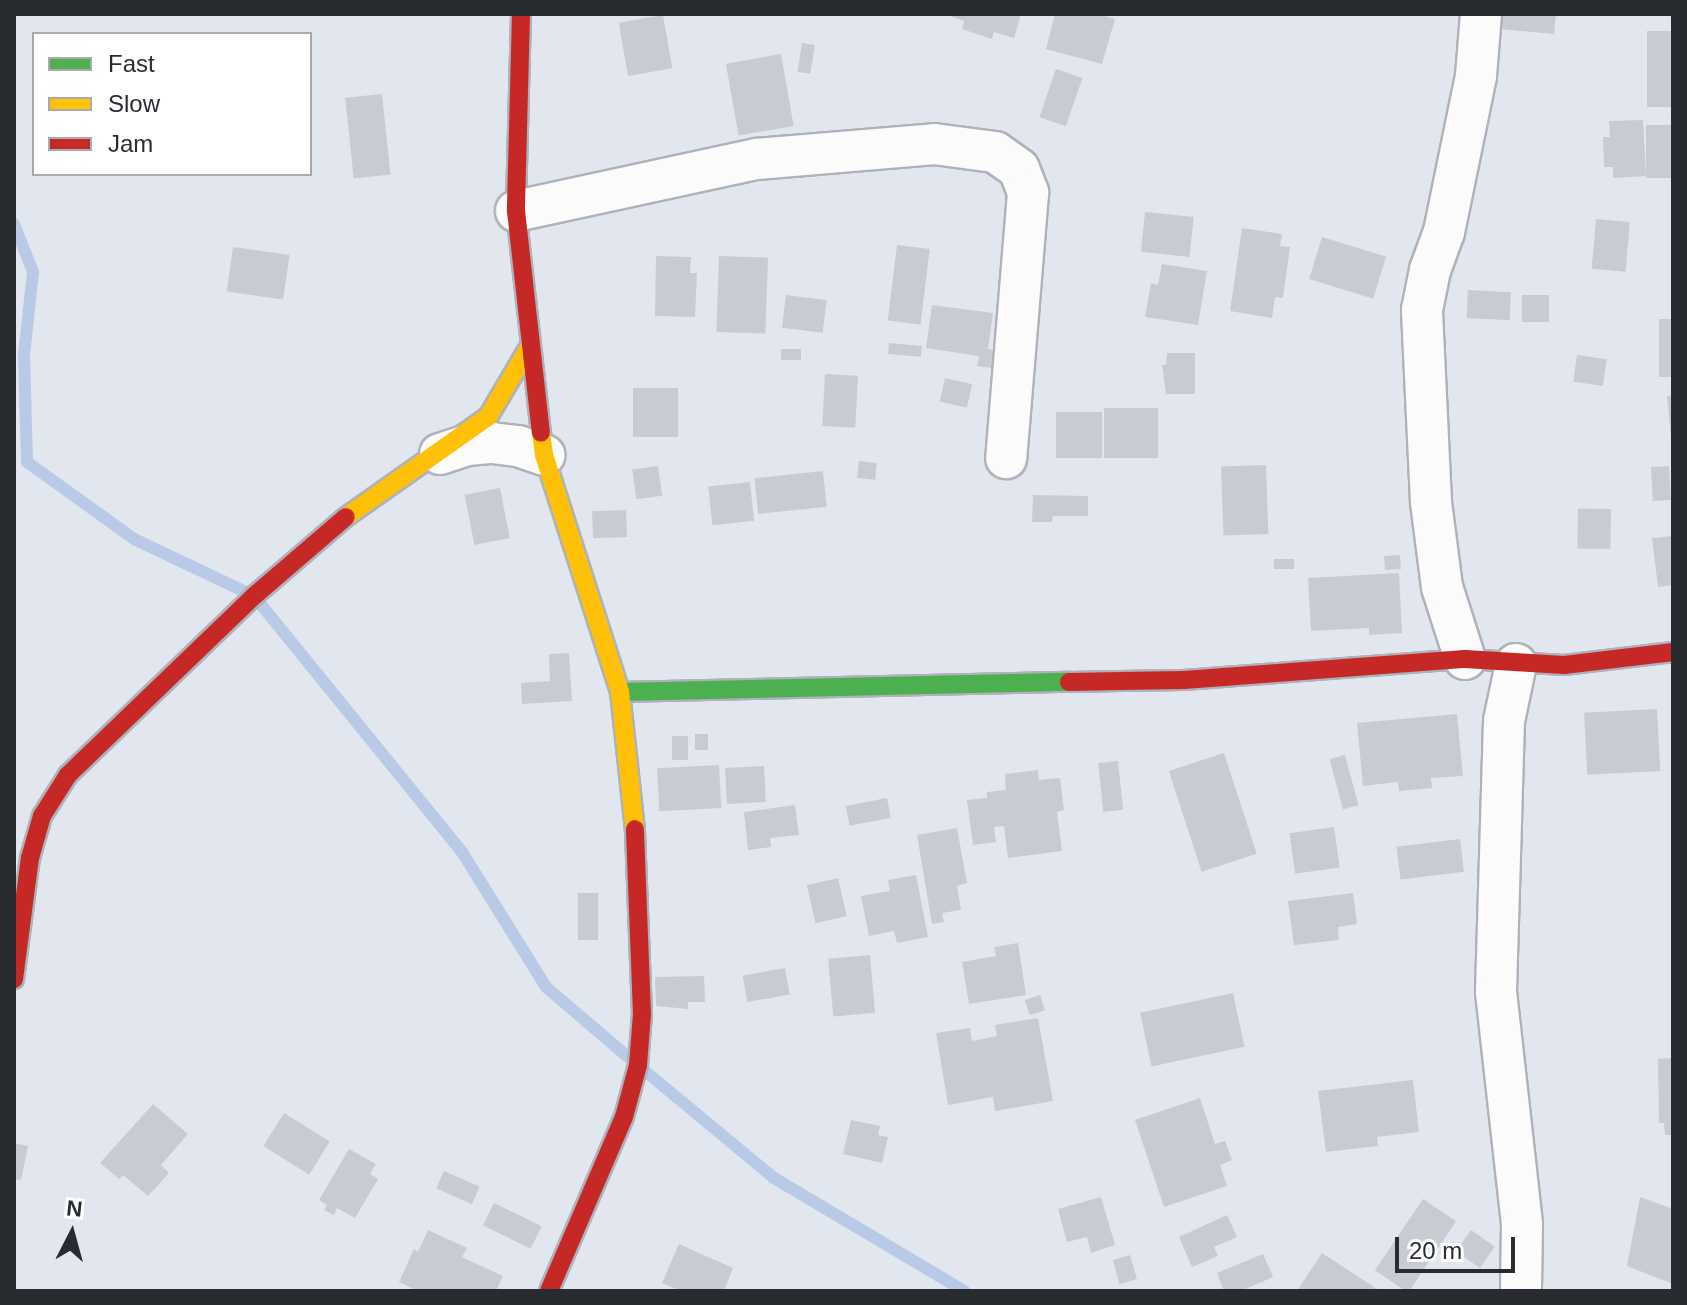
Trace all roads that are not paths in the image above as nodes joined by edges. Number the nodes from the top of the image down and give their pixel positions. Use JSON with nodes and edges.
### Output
{"nodes":[{"id":1,"x":521,"y":14,"type":"edge"},
{"id":2,"x":1481,"y":14,"type":"edge"},
{"id":3,"x":516,"y":211,"type":"junction"},
{"id":4,"x":530,"y":346,"type":"junction"},
{"id":5,"x":440,"y":454,"type":"junction"},
{"id":6,"x":544,"y":455,"type":"junction"},
{"id":7,"x":1006,"y":458,"type":"dead end"},
{"id":8,"x":1673,"y":652,"type":"edge"},
{"id":9,"x":1465,"y":659,"type":"junction"},
{"id":10,"x":1516,"y":664,"type":"junction"},
{"id":11,"x":620,"y":692,"type":"junction"},
{"id":12,"x":28,"y":821,"type":"edge"},
{"id":13,"x":14,"y":979,"type":"edge"},
{"id":14,"x":549,"y":1291,"type":"edge"},
{"id":15,"x":1521,"y":1291,"type":"edge"}],
"edges":[{"from":1,"to":3,"type":"street"},
{"from":2,"to":9,"type":"street"},
{"from":3,"to":4,"type":"street"},
{"from":3,"to":7,"type":"street"},
{"from":4,"to":5,"type":"street"},
{"from":4,"to":6,"type":"street"},
{"from":5,"to":6,"type":"street"},
{"from":5,"to":12,"type":"street"},
{"from":6,"to":11,"type":"street"},
{"from":8,"to":10,"type":"street"},
{"from":9,"to":10,"type":"street"},
{"from":9,"to":11,"type":"street"},
{"from":10,"to":15,"type":"street"},
{"from":11,"to":14,"type":"street"},
{"from":12,"to":13,"type":"street"}]}
